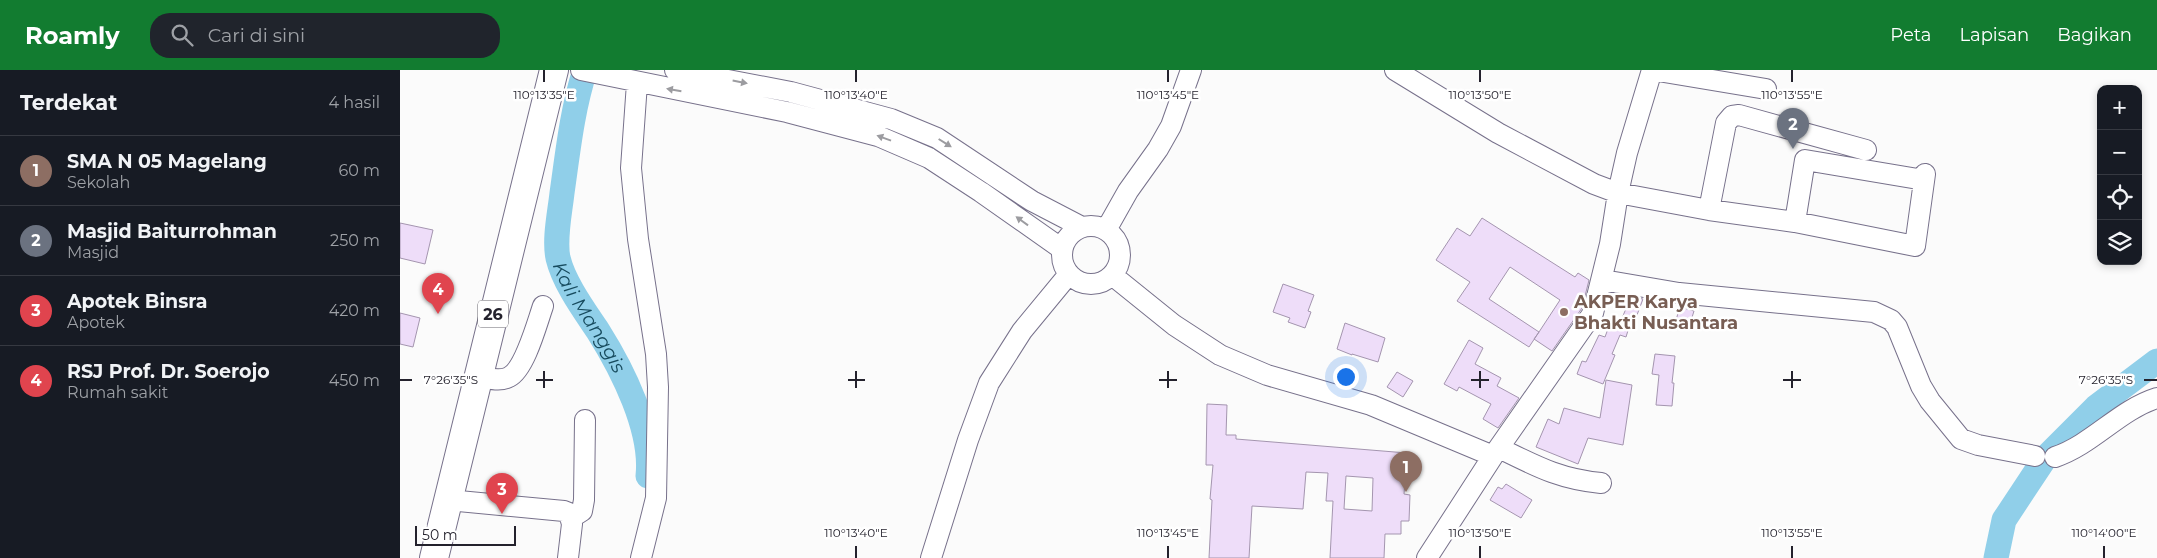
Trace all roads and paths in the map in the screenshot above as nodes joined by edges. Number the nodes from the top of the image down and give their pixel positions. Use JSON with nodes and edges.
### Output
{"nodes":[{"id":1,"x":554,"y":70,"type":"edge"},
{"id":2,"x":581,"y":70,"type":"edge"},
{"id":3,"x":674,"y":70,"type":"edge"},
{"id":4,"x":1191,"y":70,"type":"edge"},
{"id":5,"x":1395,"y":70,"type":"edge"},
{"id":6,"x":713,"y":77,"type":"junction"},
{"id":7,"x":637,"y":83,"type":"junction"},
{"id":8,"x":1766,"y":89,"type":"dead end"},
{"id":9,"x":712,"y":97,"type":"junction"},
{"id":10,"x":1866,"y":150,"type":"dead end"},
{"id":11,"x":1618,"y":193,"type":"junction"},
{"id":12,"x":1710,"y":210,"type":"junction"},
{"id":13,"x":1795,"y":222,"type":"junction"},
{"id":14,"x":1082,"y":227,"type":"junction"},
{"id":15,"x":1106,"y":230,"type":"junction"},
{"id":16,"x":1062,"y":249,"type":"junction"},
{"id":17,"x":1069,"y":274,"type":"junction"},
{"id":18,"x":1112,"y":275,"type":"junction"},
{"id":19,"x":1603,"y":280,"type":"junction"},
{"id":20,"x":543,"y":306,"type":"dead end"},
{"id":21,"x":478,"y":377,"type":"junction"},
{"id":22,"x":2157,"y":398,"type":"edge"},
{"id":23,"x":585,"y":420,"type":"dead end"},
{"id":24,"x":1496,"y":452,"type":"junction"},
{"id":25,"x":1601,"y":483,"type":"dead end"},
{"id":26,"x":448,"y":500,"type":"junction"},
{"id":27,"x":572,"y":518,"type":"junction"},
{"id":28,"x":434,"y":558,"type":"edge"},
{"id":29,"x":568,"y":558,"type":"edge"},
{"id":30,"x":641,"y":558,"type":"edge"},
{"id":31,"x":931,"y":558,"type":"edge"},
{"id":32,"x":1427,"y":558,"type":"edge"}],
"edges":[{"from":1,"to":21,"type":"highway","number":"26"},
{"from":2,"to":7,"type":"street"},
{"from":3,"to":6,"type":"street"},
{"from":4,"to":15,"type":"street"},
{"from":5,"to":11,"type":"street"},
{"from":6,"to":9,"type":"street"},
{"from":6,"to":14,"type":"street","one_way":true},
{"from":9,"to":7,"type":"street","one_way":true},
{"from":7,"to":30,"type":"street"},
{"from":8,"to":11,"type":"street"},
{"from":16,"to":9,"type":"street","one_way":true},
{"from":10,"to":12,"type":"street"},
{"from":11,"to":12,"type":"street"},
{"from":11,"to":19,"type":"street"},
{"from":12,"to":13,"type":"street"},
{"from":13,"to":13,"type":"street"},
{"from":14,"to":15,"type":"street"},
{"from":14,"to":16,"type":"street"},
{"from":15,"to":18,"type":"street"},
{"from":16,"to":17,"type":"street"},
{"from":17,"to":18,"type":"street"},
{"from":17,"to":31,"type":"street"},
{"from":18,"to":24,"type":"street"},
{"from":19,"to":22,"type":"street"},
{"from":19,"to":24,"type":"street"},
{"from":20,"to":21,"type":"street"},
{"from":21,"to":26,"type":"highway","number":"26"},
{"from":23,"to":27,"type":"street"},
{"from":24,"to":25,"type":"street"},
{"from":24,"to":32,"type":"street"},
{"from":26,"to":27,"type":"street"},
{"from":26,"to":28,"type":"highway","number":"26"},
{"from":27,"to":29,"type":"street"}]}
